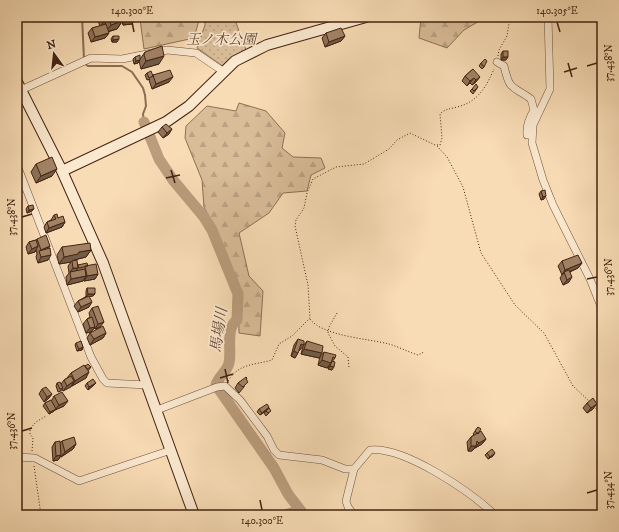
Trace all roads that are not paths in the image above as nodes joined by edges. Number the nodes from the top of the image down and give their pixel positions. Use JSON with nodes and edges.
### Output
{"nodes":[{"id":1,"x":366,"y":17,"type":"edge"},
{"id":2,"x":548,"y":17,"type":"edge"},
{"id":3,"x":497,"y":62,"type":"road end"},
{"id":4,"x":224,"y":72,"type":"junction"},
{"id":5,"x":20,"y":90,"type":"edge"},
{"id":6,"x":532,"y":135,"type":"junction"},
{"id":7,"x":17,"y":165,"type":"edge"},
{"id":8,"x":62,"y":171,"type":"junction"},
{"id":9,"x":602,"y":309,"type":"edge"},
{"id":10,"x":147,"y":385,"type":"junction"},
{"id":11,"x":157,"y":410,"type":"junction"},
{"id":12,"x":172,"y":450,"type":"junction"},
{"id":13,"x":17,"y":457,"type":"edge"},
{"id":14,"x":354,"y":469,"type":"junction"},
{"id":15,"x":194,"y":515,"type":"edge"},
{"id":16,"x":354,"y":515,"type":"edge"},
{"id":17,"x":495,"y":515,"type":"edge"}],
"edges":[{"from":1,"to":4,"type":"street"},
{"from":2,"to":6,"type":"street"},
{"from":3,"to":6,"type":"street"},
{"from":4,"to":5,"type":"street"},
{"from":4,"to":8,"type":"street"},
{"from":5,"to":8,"type":"street"},
{"from":6,"to":9,"type":"street"},
{"from":7,"to":10,"type":"street"},
{"from":8,"to":10,"type":"street"},
{"from":10,"to":11,"type":"street"},
{"from":11,"to":12,"type":"street"},
{"from":11,"to":14,"type":"street"},
{"from":12,"to":13,"type":"street"},
{"from":12,"to":15,"type":"street"},
{"from":14,"to":16,"type":"street"},
{"from":14,"to":17,"type":"street"}]}
